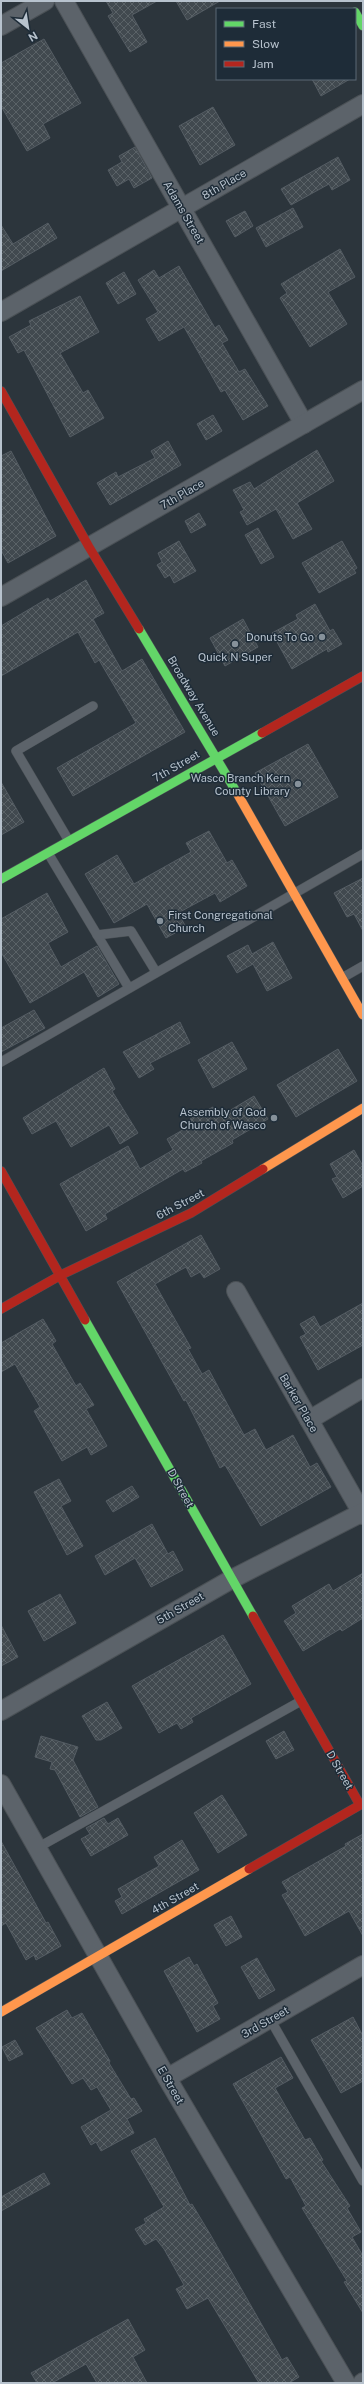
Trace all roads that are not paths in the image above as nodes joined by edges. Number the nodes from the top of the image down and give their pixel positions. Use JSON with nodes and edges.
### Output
{"nodes":[{"id":1,"x":44,"y":1,"type":"edge"},
{"id":2,"x":64,"y":1,"type":"edge"},
{"id":3,"x":356,"y":14,"type":"edge"},
{"id":4,"x":1,"y":26,"type":"edge"},
{"id":5,"x":363,"y":26,"type":"edge"},
{"id":6,"x":363,"y":104,"type":"edge"},
{"id":7,"x":182,"y":208,"type":"junction"},
{"id":8,"x":1,"y":312,"type":"edge"},
{"id":9,"x":363,"y":390,"type":"edge"},
{"id":10,"x":1,"y":391,"type":"edge"},
{"id":11,"x":304,"y":424,"type":"junction"},
{"id":12,"x":89,"y":547,"type":"junction"},
{"id":13,"x":1,"y":597,"type":"edge"},
{"id":14,"x":363,"y":676,"type":"edge"},
{"id":15,"x":93,"y":706,"type":"dead end"},
{"id":16,"x":216,"y":756,"type":"junction"},
{"id":17,"x":69,"y":841,"type":"junction"},
{"id":18,"x":48,"y":853,"type":"junction"},
{"id":19,"x":363,"y":854,"type":"edge"},
{"id":20,"x":1,"y":879,"type":"edge"},
{"id":21,"x":295,"y":893,"type":"junction"},
{"id":22,"x":97,"y":935,"type":"junction"},
{"id":23,"x":363,"y":966,"type":"edge"},
{"id":24,"x":156,"y":972,"type":"junction"},
{"id":25,"x":342,"y":978,"type":"junction"},
{"id":26,"x":129,"y":988,"type":"junction"},
{"id":27,"x":363,"y":1015,"type":"edge"},
{"id":28,"x":1,"y":1062,"type":"edge"},
{"id":29,"x":363,"y":1108,"type":"edge"},
{"id":30,"x":1,"y":1171,"type":"edge"},
{"id":31,"x":61,"y":1275,"type":"junction"},
{"id":32,"x":236,"y":1291,"type":"dead end"},
{"id":33,"x":1,"y":1309,"type":"edge"},
{"id":34,"x":363,"y":1388,"type":"edge"},
{"id":35,"x":309,"y":1420,"type":"junction"},
{"id":36,"x":363,"y":1513,"type":"edge"},
{"id":37,"x":232,"y":1579,"type":"junction"},
{"id":38,"x":301,"y":1701,"type":"junction"},
{"id":39,"x":1,"y":1711,"type":"edge"},
{"id":40,"x":1,"y":1784,"type":"edge"},
{"id":41,"x":360,"y":1805,"type":"joint"},
{"id":42,"x":37,"y":1848,"type":"junction"},
{"id":43,"x":98,"y":1956,"type":"junction"},
{"id":44,"x":363,"y":1966,"type":"edge"},
{"id":45,"x":1,"y":2012,"type":"edge"},
{"id":46,"x":270,"y":2019,"type":"junction"},
{"id":47,"x":167,"y":2078,"type":"junction"},
{"id":48,"x":363,"y":2181,"type":"edge"},
{"id":49,"x":346,"y":2383,"type":"edge"}],
"edges":[{"from":1,"to":4,"type":"street"},
{"from":2,"to":7,"type":"street","name":"Adams Street"},
{"from":3,"to":5,"type":"street"},
{"from":6,"to":7,"type":"street","name":"8th Place"},
{"from":7,"to":8,"type":"street","name":"8th Place"},
{"from":7,"to":11,"type":"street","name":"Adams Street"},
{"from":9,"to":11,"type":"street","name":"7th Place"},
{"from":10,"to":12,"type":"street","name":"Broadway Avenue"},
{"from":11,"to":12,"type":"street","name":"7th Place"},
{"from":12,"to":13,"type":"street","name":"7th Place"},
{"from":12,"to":16,"type":"street","name":"Broadway Avenue"},
{"from":14,"to":16,"type":"street","name":"7th Street"},
{"from":15,"to":17,"type":"lane"},
{"from":16,"to":17,"type":"street","name":"7th Street"},
{"from":16,"to":21,"type":"street","name":"Broadway Avenue"},
{"from":17,"to":18,"type":"street","name":"7th Street"},
{"from":18,"to":20,"type":"street","name":"7th Street"},
{"from":18,"to":22,"type":"lane"},
{"from":19,"to":21,"type":"lane"},
{"from":21,"to":24,"type":"lane"},
{"from":21,"to":25,"type":"street","name":"Broadway Avenue"},
{"from":22,"to":24,"type":"lane"},
{"from":22,"to":26,"type":"lane"},
{"from":23,"to":25,"type":"lane"},
{"from":24,"to":26,"type":"lane"},
{"from":25,"to":27,"type":"street","name":"Broadway Avenue"},
{"from":26,"to":28,"type":"lane"},
{"from":29,"to":31,"type":"street","name":"6th Street"},
{"from":30,"to":31,"type":"street","name":"D Street"},
{"from":31,"to":33,"type":"street","name":"6th Street"},
{"from":31,"to":37,"type":"street","name":"D Street"},
{"from":32,"to":35,"type":"street","name":"Barker Place"},
{"from":34,"to":35,"type":"street"},
{"from":35,"to":36,"type":"street","name":"Barker Place"},
{"from":36,"to":37,"type":"street","name":"5th Street"},
{"from":37,"to":38,"type":"street","name":"D Street"},
{"from":37,"to":39,"type":"street","name":"5th Street"},
{"from":38,"to":41,"type":"street","name":"D Street"},
{"from":38,"to":42,"type":"lane"},
{"from":40,"to":42,"type":"street","name":"E Street"},
{"from":41,"to":43,"type":"street","name":"4th Street"},
{"from":42,"to":43,"type":"street","name":"E Street"},
{"from":43,"to":45,"type":"street","name":"4th Street"},
{"from":43,"to":47,"type":"street","name":"E Street"},
{"from":44,"to":46,"type":"street","name":"3rd Street"},
{"from":46,"to":47,"type":"street","name":"3rd Street"},
{"from":46,"to":48,"type":"lane"},
{"from":47,"to":49,"type":"street","name":"E Street"}]}
